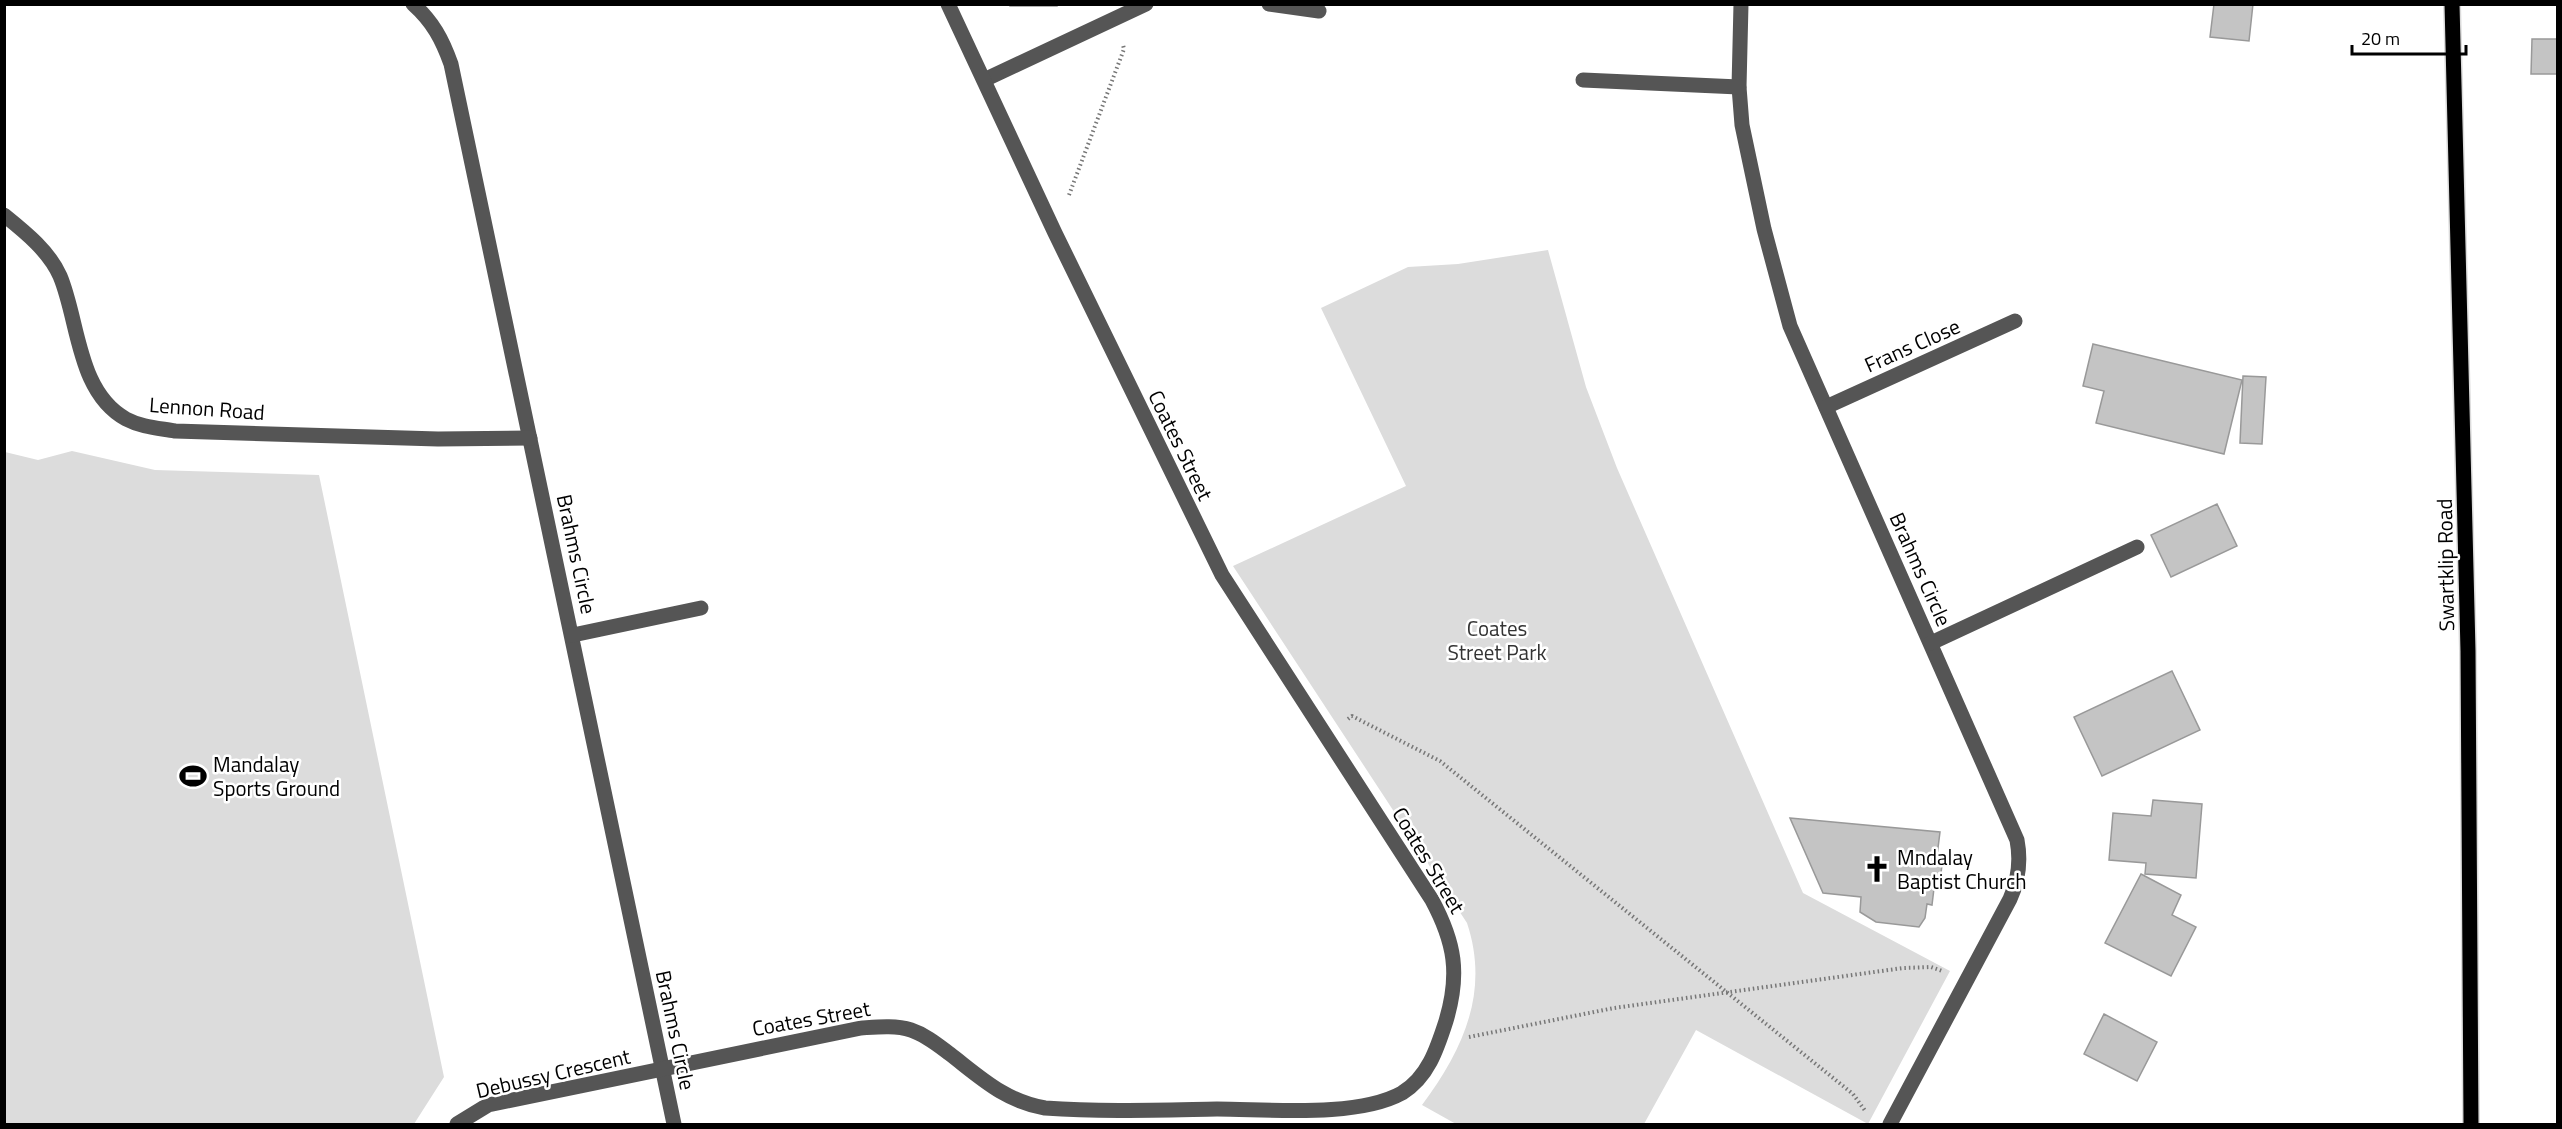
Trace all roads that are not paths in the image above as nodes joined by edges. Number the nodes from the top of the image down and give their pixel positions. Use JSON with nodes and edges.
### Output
{"nodes":[{"id":1,"x":413,"y":4,"type":"edge"},
{"id":2,"x":948,"y":4,"type":"edge"},
{"id":3,"x":1146,"y":4,"type":"edge"},
{"id":4,"x":1269,"y":4,"type":"edge"},
{"id":5,"x":1741,"y":4,"type":"edge"},
{"id":6,"x":2452,"y":4,"type":"edge"},
{"id":7,"x":1319,"y":11,"type":"dead end"},
{"id":8,"x":984,"y":80,"type":"junction"},
{"id":9,"x":1583,"y":80,"type":"dead end"},
{"id":10,"x":1739,"y":87,"type":"junction"},
{"id":11,"x":4,"y":215,"type":"edge"},
{"id":12,"x":2015,"y":321,"type":"dead end"},
{"id":13,"x":1826,"y":407,"type":"junction"},
{"id":14,"x":530,"y":438,"type":"junction"},
{"id":15,"x":2137,"y":547,"type":"dead end"},
{"id":16,"x":701,"y":608,"type":"dead end"},
{"id":17,"x":573,"y":635,"type":"junction"},
{"id":18,"x":1931,"y":643,"type":"junction"},
{"id":19,"x":662,"y":1069,"type":"junction"},
{"id":20,"x":457,"y":1125,"type":"edge"},
{"id":21,"x":674,"y":1125,"type":"edge"},
{"id":22,"x":1890,"y":1125,"type":"edge"},
{"id":23,"x":2471,"y":1125,"type":"edge"}],
"edges":[{"from":1,"to":14,"type":"street","name":"Brahms Circle"},
{"from":2,"to":8,"type":"street","name":"Coates Street"},
{"from":3,"to":8,"type":"street"},
{"from":4,"to":7,"type":"street"},
{"from":5,"to":10,"type":"street","name":"Brahms Circle"},
{"from":6,"to":23,"type":"main road","name":"Swartklip Road"},
{"from":8,"to":19,"type":"street","name":"Coates Street"},
{"from":9,"to":10,"type":"street"},
{"from":10,"to":13,"type":"street","name":"Brahms Circle"},
{"from":11,"to":14,"type":"street","name":"Lennon Road"},
{"from":12,"to":13,"type":"street","name":"Frans Close"},
{"from":13,"to":18,"type":"street","name":"Brahms Circle"},
{"from":14,"to":17,"type":"street","name":"Brahms Circle"},
{"from":15,"to":18,"type":"street"},
{"from":16,"to":17,"type":"street"},
{"from":17,"to":19,"type":"street","name":"Brahms Circle"},
{"from":18,"to":22,"type":"street","name":"Brahms Circle"},
{"from":19,"to":20,"type":"street","name":"Debussy Crescent"},
{"from":19,"to":21,"type":"street","name":"Brahms Circle"}]}
